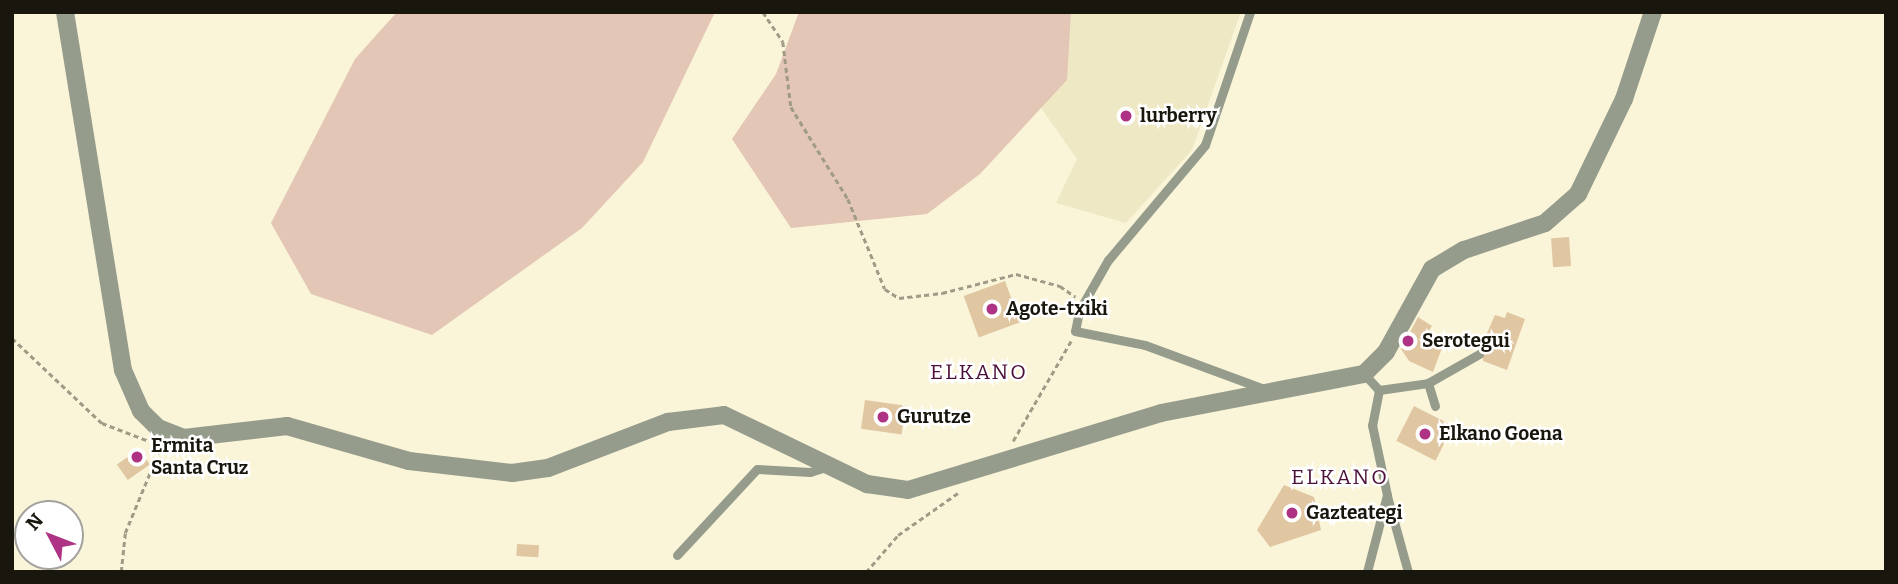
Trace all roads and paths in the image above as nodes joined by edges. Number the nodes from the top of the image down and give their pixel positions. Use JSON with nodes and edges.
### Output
{"nodes":[{"id":1,"x":65,"y":12,"type":"edge"},
{"id":2,"x":762,"y":12,"type":"edge"},
{"id":3,"x":1250,"y":12,"type":"edge"},
{"id":4,"x":1653,"y":12,"type":"edge"},
{"id":5,"x":1083,"y":303,"type":"junction"},
{"id":6,"x":1075,"y":331,"type":"junction"},
{"id":7,"x":12,"y":338,"type":"edge"},
{"id":8,"x":1479,"y":354,"type":"dead end"},
{"id":9,"x":1364,"y":374,"type":"junction"},
{"id":10,"x":1428,"y":383,"type":"junction"},
{"id":11,"x":1379,"y":390,"type":"junction"},
{"id":12,"x":1277,"y":391,"type":"junction"},
{"id":13,"x":1435,"y":406,"type":"dead end"},
{"id":14,"x":830,"y":465,"type":"junction"},
{"id":15,"x":988,"y":467,"type":"junction"},
{"id":16,"x":964,"y":486,"type":"dead end"},
{"id":17,"x":1387,"y":495,"type":"junction"},
{"id":18,"x":677,"y":555,"type":"dead end"},
{"id":19,"x":121,"y":572,"type":"edge"},
{"id":20,"x":866,"y":572,"type":"edge"},
{"id":21,"x":1367,"y":572,"type":"edge"},
{"id":22,"x":1408,"y":572,"type":"edge"}],
"edges":[{"from":1,"to":14,"type":"street"},
{"from":2,"to":5,"type":"path"},
{"from":3,"to":5,"type":"lane"},
{"from":4,"to":9,"type":"street"},
{"from":5,"to":6,"type":"lane"},
{"from":6,"to":12,"type":"lane"},
{"from":6,"to":15,"type":"path"},
{"from":7,"to":19,"type":"path"},
{"from":8,"to":10,"type":"lane"},
{"from":9,"to":11,"type":"lane"},
{"from":9,"to":12,"type":"street"},
{"from":10,"to":11,"type":"lane"},
{"from":10,"to":13,"type":"lane"},
{"from":11,"to":17,"type":"lane"},
{"from":12,"to":15,"type":"street"},
{"from":14,"to":15,"type":"street"},
{"from":14,"to":18,"type":"lane"},
{"from":16,"to":20,"type":"path"},
{"from":17,"to":21,"type":"lane"},
{"from":17,"to":22,"type":"lane"}]}
